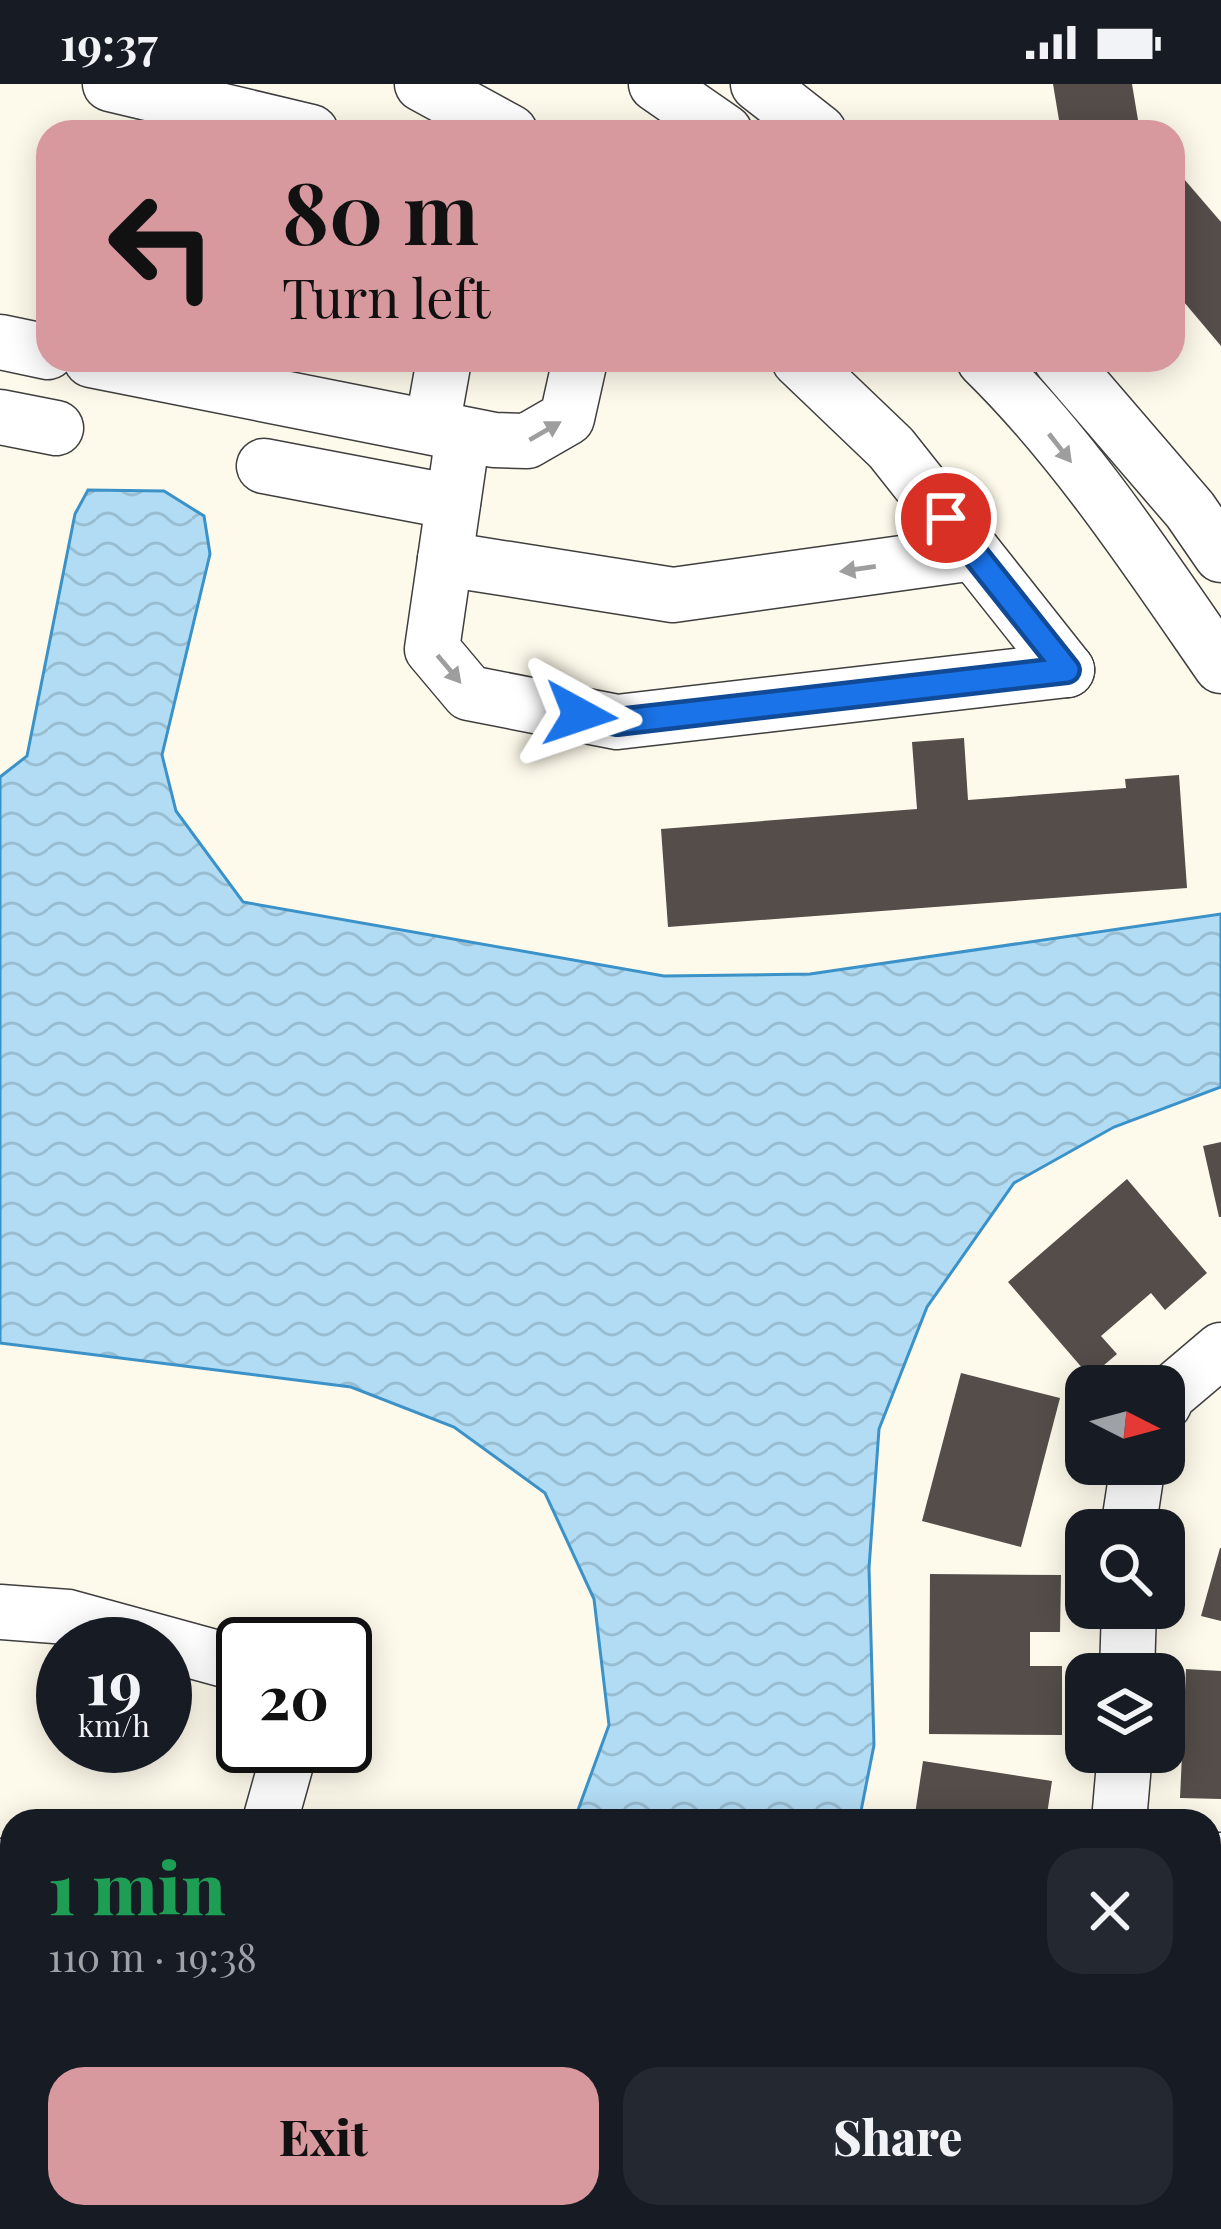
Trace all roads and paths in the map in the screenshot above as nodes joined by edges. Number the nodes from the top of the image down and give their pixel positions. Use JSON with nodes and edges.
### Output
{"nodes":[{"id":1,"x":110,"y":84,"type":"edge"},
{"id":2,"x":422,"y":84,"type":"edge"},
{"id":3,"x":656,"y":84,"type":"edge"},
{"id":4,"x":758,"y":84,"type":"edge"},
{"id":5,"x":261,"y":120,"type":"edge"},
{"id":6,"x":488,"y":120,"type":"edge"},
{"id":7,"x":708,"y":120,"type":"edge"},
{"id":8,"x":803,"y":120,"type":"edge"},
{"id":9,"x":0,"y":342,"type":"edge"},
{"id":10,"x":36,"y":350,"type":"edge"},
{"id":11,"x":151,"y":372,"type":"edge"},
{"id":12,"x":445,"y":372,"type":"edge"},
{"id":13,"x":577,"y":372,"type":"edge"},
{"id":14,"x":812,"y":372,"type":"edge"},
{"id":15,"x":996,"y":372,"type":"edge"},
{"id":16,"x":1071,"y":372,"type":"edge"},
{"id":17,"x":0,"y":417,"type":"edge"},
{"id":18,"x":56,"y":428,"type":"dead end"},
{"id":19,"x":447,"y":431,"type":"junction"},
{"id":20,"x":264,"y":466,"type":"dead end"},
{"id":21,"x":453,"y":502,"type":"junction"},
{"id":22,"x":974,"y":553,"type":"junction"},
{"id":23,"x":1221,"y":555,"type":"edge"},
{"id":24,"x":445,"y":559,"type":"junction"},
{"id":25,"x":1221,"y":666,"type":"edge"},
{"id":26,"x":1221,"y":1350,"type":"edge"},
{"id":27,"x":1185,"y":1381,"type":"edge"},
{"id":28,"x":0,"y":1612,"type":"edge"},
{"id":29,"x":216,"y":1658,"type":"edge"},
{"id":30,"x":283,"y":1773,"type":"edge"},
{"id":31,"x":1123,"y":1773,"type":"edge"},
{"id":32,"x":273,"y":1809,"type":"edge"},
{"id":33,"x":1121,"y":1809,"type":"edge"}],
"edges":[{"from":1,"to":5,"type":"street"},
{"from":2,"to":6,"type":"street"},
{"from":3,"to":7,"type":"street"},
{"from":4,"to":8,"type":"street"},
{"from":9,"to":10,"type":"street"},
{"from":11,"to":19,"type":"street"},
{"from":12,"to":19,"type":"street"},
{"from":19,"to":13,"type":"street","one_way":true},
{"from":14,"to":22,"type":"street"},
{"from":15,"to":25,"type":"street","one_way":true},
{"from":16,"to":23,"type":"street"},
{"from":17,"to":18,"type":"street"},
{"from":19,"to":21,"type":"street"},
{"from":20,"to":21,"type":"street"},
{"from":21,"to":24,"type":"street"},
{"from":22,"to":24,"type":"street","one_way":true},
{"from":24,"to":22,"type":"street","one_way":true},
{"from":26,"to":27,"type":"street"},
{"from":28,"to":29,"type":"street"},
{"from":30,"to":32,"type":"street"},
{"from":31,"to":33,"type":"street"}]}
